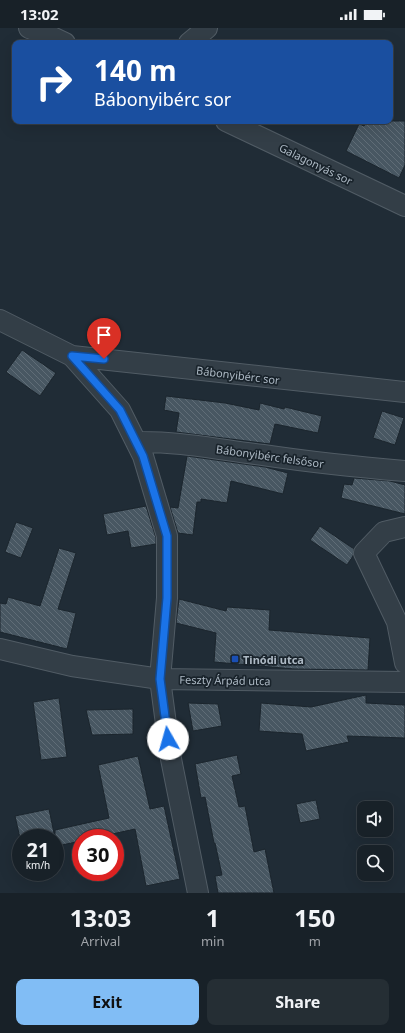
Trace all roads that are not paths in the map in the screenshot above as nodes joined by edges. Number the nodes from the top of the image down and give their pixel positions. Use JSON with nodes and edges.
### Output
{"nodes":[{"id":1,"x":29,"y":28,"type":"edge"},
{"id":2,"x":207,"y":28,"type":"edge"},
{"id":3,"x":59,"y":40,"type":"edge"},
{"id":4,"x":193,"y":40,"type":"edge"},
{"id":5,"x":232,"y":124,"type":"edge"},
{"id":6,"x":405,"y":206,"type":"edge"},
{"id":7,"x":0,"y":320,"type":"edge"},
{"id":8,"x":72,"y":356,"type":"junction"},
{"id":9,"x":405,"y":392,"type":"edge"},
{"id":10,"x":136,"y":442,"type":"junction"},
{"id":11,"x":405,"y":472,"type":"edge"},
{"id":12,"x":405,"y":527,"type":"edge"},
{"id":13,"x":0,"y":649,"type":"edge"},
{"id":14,"x":405,"y":663,"type":"edge"},
{"id":15,"x":160,"y":679,"type":"junction"},
{"id":16,"x":405,"y":682,"type":"edge"},
{"id":17,"x":198,"y":893,"type":"edge"}],
"edges":[{"from":1,"to":3,"type":"street"},
{"from":2,"to":4,"type":"street"},
{"from":5,"to":6,"type":"street","name":"Galagonyás sor"},
{"from":7,"to":8,"type":"street"},
{"from":8,"to":9,"type":"street","name":"Bábonyibérc sor"},
{"from":8,"to":10,"type":"street"},
{"from":10,"to":11,"type":"street","name":"Bábonyibérc felsősor"},
{"from":10,"to":15,"type":"street"},
{"from":12,"to":14,"type":"street"},
{"from":13,"to":15,"type":"street","name":"Feszty Árpád utca"},
{"from":15,"to":16,"type":"street","name":"Feszty Árpád utca"},
{"from":15,"to":17,"type":"street"}]}
